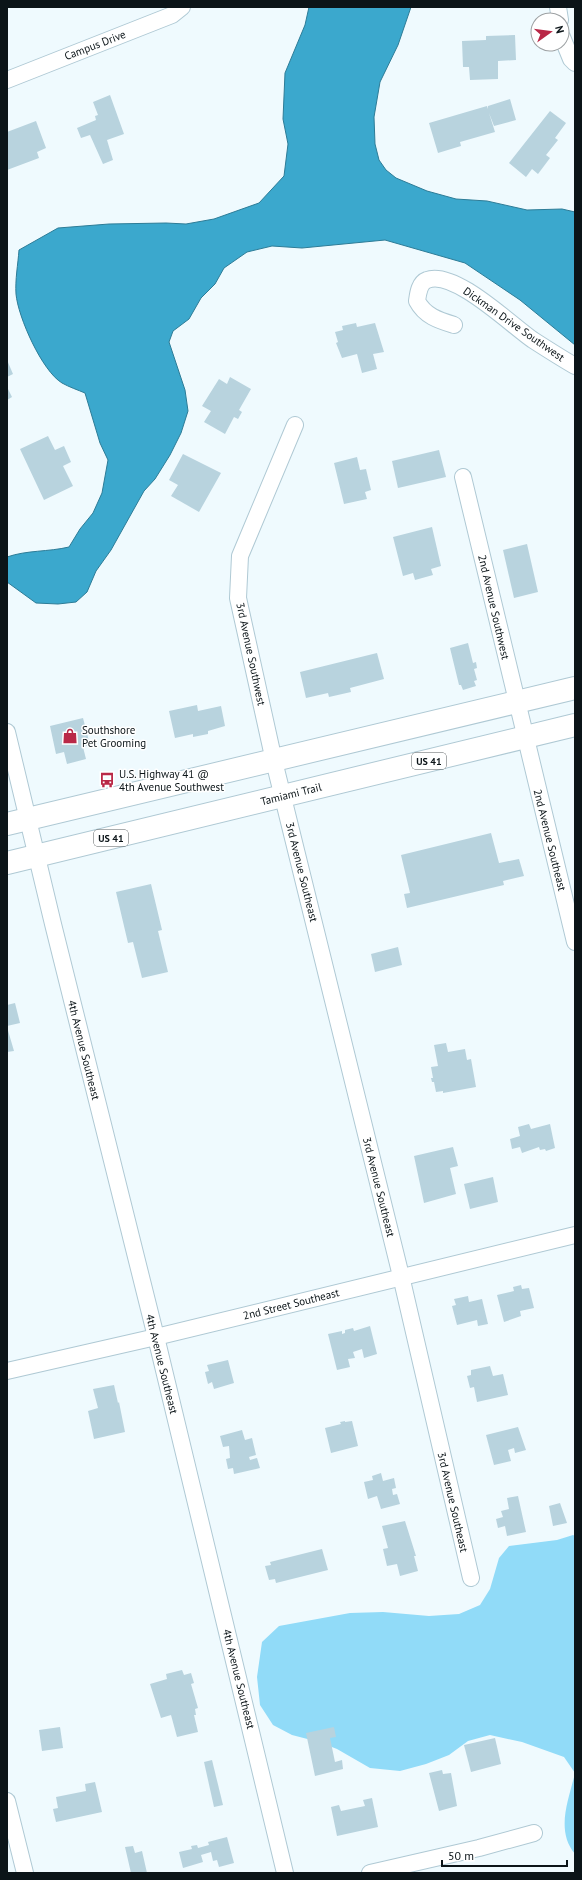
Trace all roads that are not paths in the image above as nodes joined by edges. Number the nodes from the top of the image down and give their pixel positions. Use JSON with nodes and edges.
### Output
{"nodes":[{"id":1,"x":182,"y":7,"type":"edge"},
{"id":2,"x":568,"y":52,"type":"edge"},
{"id":3,"x":575,"y":63,"type":"edge"},
{"id":4,"x":7,"y":80,"type":"edge"},
{"id":5,"x":454,"y":325,"type":"dead end"},
{"id":6,"x":575,"y":366,"type":"edge"},
{"id":7,"x":295,"y":425,"type":"dead end"},
{"id":8,"x":463,"y":477,"type":"dead end"},
{"id":9,"x":575,"y":688,"type":"edge"},
{"id":10,"x":517,"y":703,"type":"junction"},
{"id":11,"x":575,"y":726,"type":"edge"},
{"id":12,"x":7,"y":732,"type":"edge"},
{"id":13,"x":526,"y":737,"type":"junction"},
{"id":14,"x":274,"y":761,"type":"junction"},
{"id":15,"x":283,"y":796,"type":"junction"},
{"id":16,"x":17,"y":822,"type":"edge"},
{"id":17,"x":36,"y":856,"type":"junction"},
{"id":18,"x":7,"y":863,"type":"edge"},
{"id":19,"x":575,"y":942,"type":"edge"},
{"id":20,"x":575,"y":1235,"type":"edge"},
{"id":21,"x":401,"y":1276,"type":"junction"},
{"id":22,"x":156,"y":1337,"type":"junction"},
{"id":23,"x":7,"y":1372,"type":"edge"},
{"id":24,"x":471,"y":1578,"type":"dead end"},
{"id":25,"x":7,"y":1801,"type":"edge"},
{"id":26,"x":534,"y":1833,"type":"dead end"},
{"id":27,"x":25,"y":1873,"type":"edge"},
{"id":28,"x":285,"y":1873,"type":"edge"},
{"id":29,"x":370,"y":1873,"type":"edge"}],
"edges":[{"from":1,"to":4,"type":"street","name":"Campus Drive"},
{"from":2,"to":3,"type":"street"},
{"from":5,"to":6,"type":"street","name":"Dickman Drive Southwest"},
{"from":7,"to":14,"type":"street","name":"3rd Avenue Southwest"},
{"from":8,"to":10,"type":"street","name":"2nd Avenue Southwest"},
{"from":9,"to":10,"type":"main road"},
{"from":10,"to":13,"type":"street","name":"2nd Avenue Southwest"},
{"from":10,"to":14,"type":"main road"},
{"from":11,"to":13,"type":"main road","name":"Tamiami Trail","number":"US 41"},
{"from":12,"to":16,"type":"street","name":"4th Avenue Southeast"},
{"from":13,"to":15,"type":"main road","name":"Tamiami Trail","number":"US 41"},
{"from":13,"to":19,"type":"street","name":"2nd Avenue Southeast"},
{"from":14,"to":15,"type":"street","name":"3rd Avenue Southwest"},
{"from":14,"to":16,"type":"main road"},
{"from":15,"to":17,"type":"main road","name":"Tamiami Trail","number":"US 41"},
{"from":15,"to":21,"type":"street","name":"3rd Avenue Southeast"},
{"from":16,"to":17,"type":"street","name":"4th Avenue Southeast"},
{"from":17,"to":18,"type":"main road","name":"Tamiami Trail","number":"US 41"},
{"from":17,"to":22,"type":"street","name":"4th Avenue Southeast"},
{"from":20,"to":21,"type":"street","name":"2nd Street Southeast"},
{"from":21,"to":22,"type":"street","name":"2nd Street Southeast"},
{"from":21,"to":24,"type":"street","name":"3rd Avenue Southeast"},
{"from":22,"to":23,"type":"street","name":"2nd Street Southeast"},
{"from":22,"to":28,"type":"street","name":"4th Avenue Southeast"},
{"from":25,"to":27,"type":"street"},
{"from":26,"to":29,"type":"street"}]}
